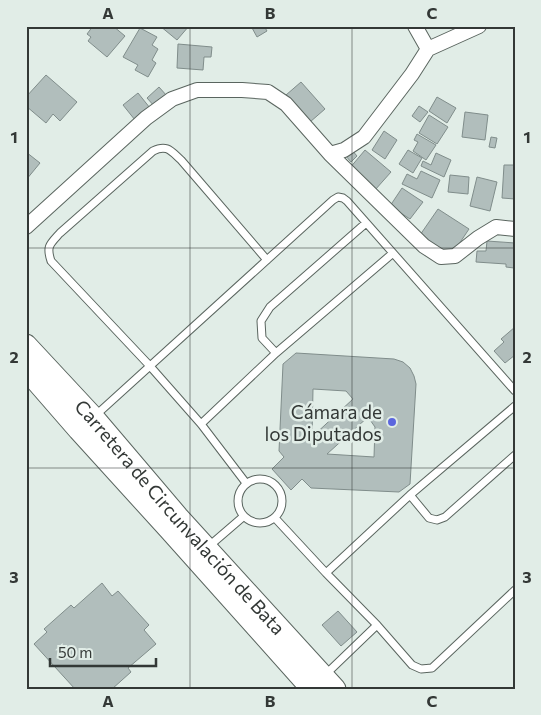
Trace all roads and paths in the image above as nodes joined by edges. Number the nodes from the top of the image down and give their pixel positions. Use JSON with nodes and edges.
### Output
{"nodes":[{"id":1,"x":415,"y":26,"type":"edge"},
{"id":2,"x":479,"y":26,"type":"edge"},
{"id":3,"x":428,"y":49,"type":"junction"},
{"id":4,"x":330,"y":154,"type":"junction"},
{"id":5,"x":366,"y":223,"type":"junction"},
{"id":6,"x":26,"y":227,"type":"edge"},
{"id":7,"x":515,"y":229,"type":"edge"},
{"id":8,"x":393,"y":253,"type":"junction"},
{"id":9,"x":267,"y":260,"type":"junction"},
{"id":10,"x":26,"y":345,"type":"edge"},
{"id":11,"x":276,"y":353,"type":"junction"},
{"id":12,"x":149,"y":365,"type":"junction"},
{"id":13,"x":26,"y":369,"type":"edge"},
{"id":14,"x":515,"y":391,"type":"edge"},
{"id":15,"x":515,"y":406,"type":"edge"},
{"id":16,"x":86,"y":423,"type":"junction"},
{"id":17,"x":201,"y":424,"type":"junction"},
{"id":18,"x":515,"y":455,"type":"edge"},
{"id":19,"x":246,"y":483,"type":"junction"},
{"id":20,"x":410,"y":495,"type":"junction"},
{"id":21,"x":244,"y":516,"type":"junction"},
{"id":22,"x":275,"y":518,"type":"junction"},
{"id":23,"x":202,"y":554,"type":"junction"},
{"id":24,"x":326,"y":573,"type":"junction"},
{"id":25,"x":515,"y":590,"type":"edge"},
{"id":26,"x":377,"y":625,"type":"junction"},
{"id":27,"x":324,"y":685,"type":"edge"}],
"edges":[{"from":1,"to":3,"type":"street"},
{"from":2,"to":3,"type":"street"},
{"from":3,"to":4,"type":"street"},
{"from":4,"to":6,"type":"street"},
{"from":4,"to":7,"type":"street"},
{"from":5,"to":8,"type":"lane"},
{"from":5,"to":9,"type":"lane"},
{"from":5,"to":11,"type":"lane"},
{"from":8,"to":11,"type":"lane"},
{"from":8,"to":14,"type":"lane"},
{"from":9,"to":12,"type":"lane"},
{"from":9,"to":12,"type":"lane"},
{"from":10,"to":16,"type":"main road","name":"Carretera de Circunvalación de Bata"},
{"from":11,"to":17,"type":"lane"},
{"from":12,"to":16,"type":"lane"},
{"from":12,"to":17,"type":"lane"},
{"from":13,"to":16,"type":"main road","name":"Carretera de Circunvalación de Bata"},
{"from":15,"to":20,"type":"lane"},
{"from":16,"to":23,"type":"main road","name":"Carretera de Circunvalación de Bata"},
{"from":17,"to":19,"type":"lane"},
{"from":18,"to":20,"type":"lane"},
{"from":19,"to":21,"type":"lane"},
{"from":19,"to":22,"type":"lane"},
{"from":20,"to":24,"type":"lane"},
{"from":21,"to":22,"type":"lane"},
{"from":21,"to":23,"type":"lane"},
{"from":22,"to":24,"type":"lane"},
{"from":23,"to":27,"type":"main road","name":"Carretera de Circunvalación de Bata"},
{"from":24,"to":26,"type":"lane"},
{"from":25,"to":26,"type":"lane"},
{"from":26,"to":27,"type":"lane"}]}
